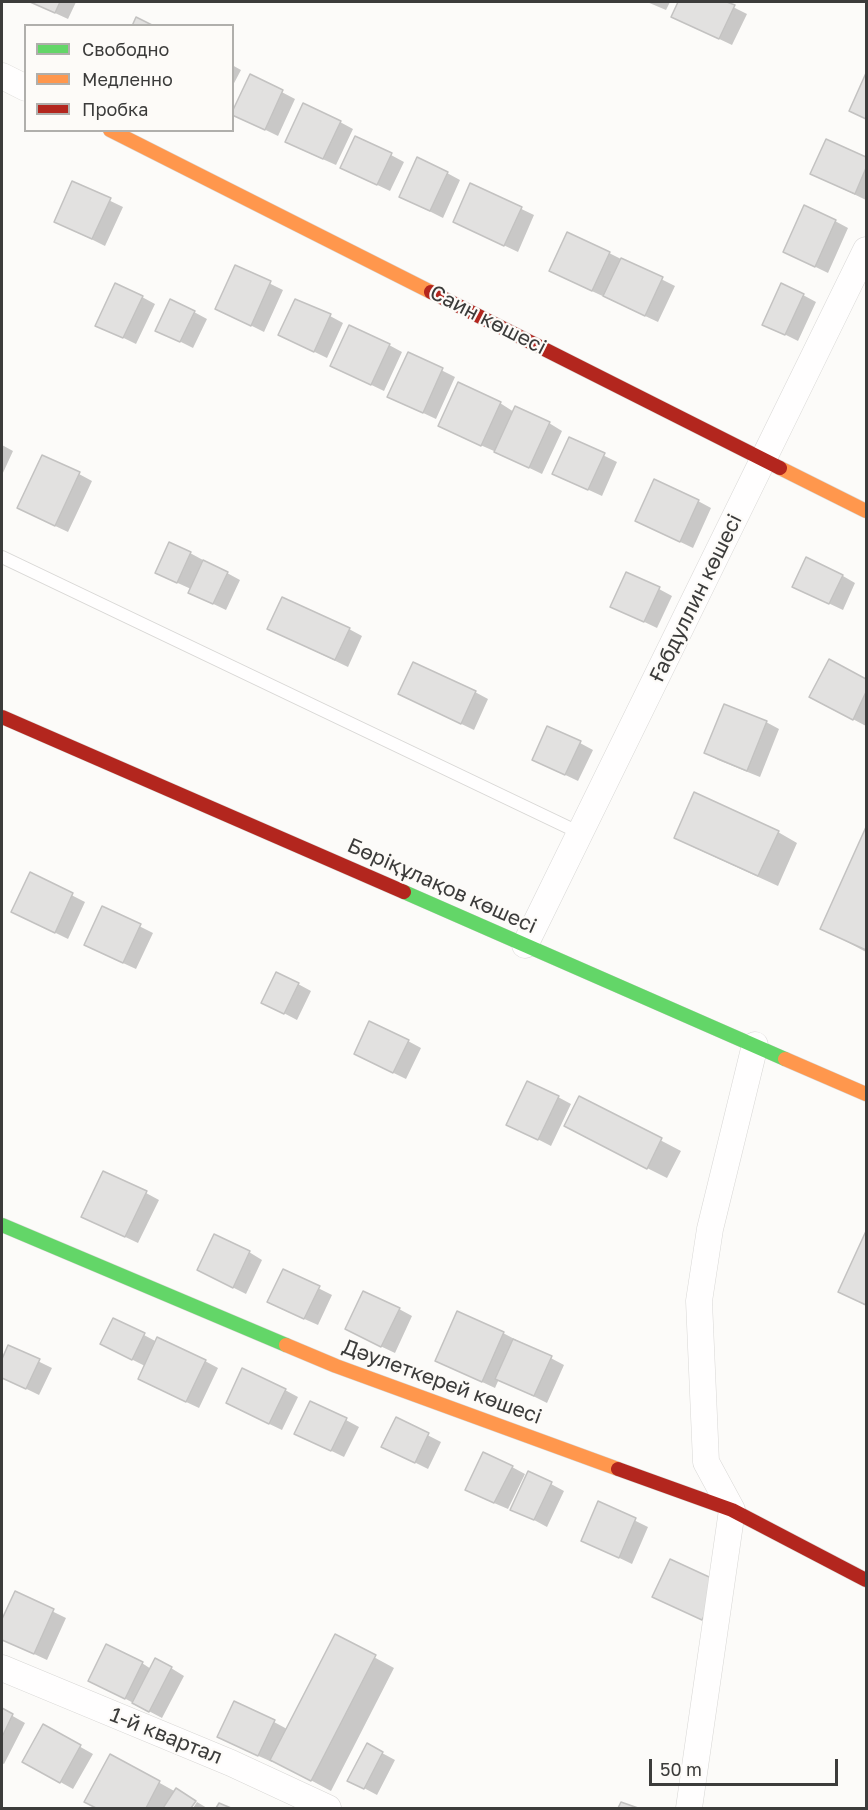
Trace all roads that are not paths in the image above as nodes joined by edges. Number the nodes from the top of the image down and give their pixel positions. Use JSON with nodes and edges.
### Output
{"nodes":[{"id":1,"x":2,"y":76,"type":"edge"},
{"id":2,"x":24,"y":87,"type":"edge"},
{"id":3,"x":114,"y":132,"type":"edge"},
{"id":4,"x":867,"y":250,"type":"edge"},
{"id":5,"x":764,"y":459,"type":"junction"},
{"id":6,"x":867,"y":511,"type":"edge"},
{"id":7,"x":2,"y":557,"type":"edge"},
{"id":8,"x":2,"y":717,"type":"edge"},
{"id":9,"x":580,"y":834,"type":"junction"},
{"id":10,"x":525,"y":945,"type":"junction"},
{"id":11,"x":755,"y":1045,"type":"junction"},
{"id":12,"x":867,"y":1094,"type":"edge"},
{"id":13,"x":2,"y":1225,"type":"edge"},
{"id":14,"x":732,"y":1510,"type":"junction"},
{"id":15,"x":867,"y":1580,"type":"edge"},
{"id":16,"x":2,"y":1668,"type":"edge"},
{"id":17,"x":328,"y":1809,"type":"edge"},
{"id":18,"x":689,"y":1809,"type":"edge"}],
"edges":[{"from":1,"to":2,"type":"street"},
{"from":3,"to":5,"type":"street","name":"Саин көшесі"},
{"from":4,"to":5,"type":"street","name":"Ғабдуллин көшесі"},
{"from":5,"to":6,"type":"street","name":"Саин көшесі"},
{"from":5,"to":9,"type":"street","name":"Ғабдуллин көшесі"},
{"from":7,"to":9,"type":"lane"},
{"from":8,"to":10,"type":"street","name":"Бөріқұлақов көшесі"},
{"from":9,"to":10,"type":"street","name":"Ғабдуллин көшесі"},
{"from":10,"to":11,"type":"street","name":"Бөріқұлақов көшесі"},
{"from":11,"to":12,"type":"street","name":"Бөріқұлақов көшесі"},
{"from":11,"to":14,"type":"street"},
{"from":13,"to":14,"type":"street","name":"Дәулеткерей көшесі"},
{"from":14,"to":15,"type":"street","name":"Дәулеткерей көшесі"},
{"from":14,"to":18,"type":"street"},
{"from":16,"to":17,"type":"street","name":"1-й квартал"}]}
